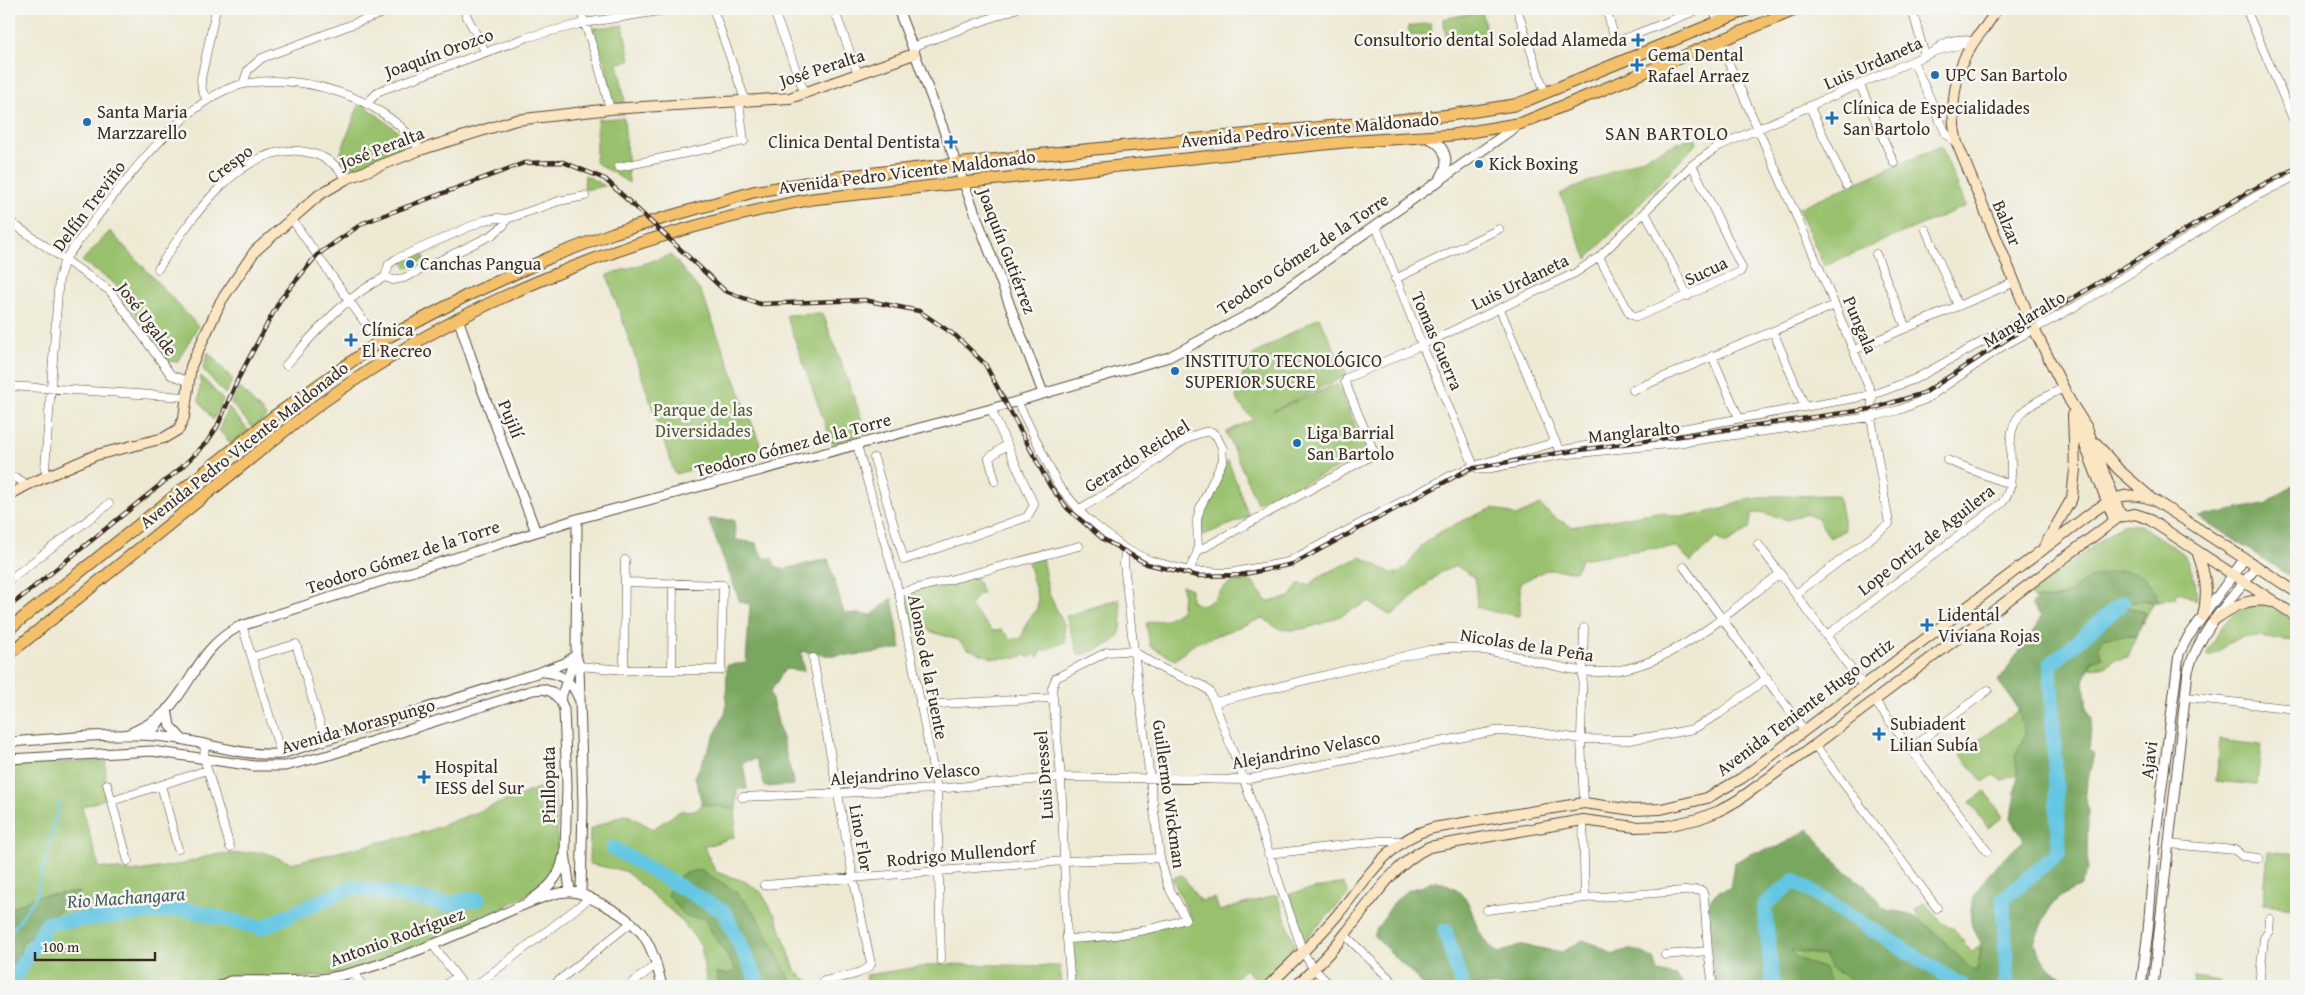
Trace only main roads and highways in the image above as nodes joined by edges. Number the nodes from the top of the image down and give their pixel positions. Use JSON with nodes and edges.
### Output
{"nodes":[{"id":1,"x":1749,"y":9,"type":"edge"},
{"id":2,"x":1797,"y":9,"type":"edge"},
{"id":3,"x":1996,"y":9,"type":"edge"},
{"id":4,"x":913,"y":50,"type":"road end"},
{"id":5,"x":2070,"y":401,"type":"junction"},
{"id":6,"x":2073,"y":415,"type":"junction"},
{"id":7,"x":2087,"y":428,"type":"junction"},
{"id":8,"x":9,"y":496,"type":"edge"},
{"id":9,"x":2154,"y":500,"type":"junction"},
{"id":10,"x":2110,"y":501,"type":"junction"},
{"id":11,"x":2118,"y":518,"type":"junction"},
{"id":12,"x":2042,"y":550,"type":"junction"},
{"id":13,"x":2197,"y":551,"type":"junction"},
{"id":14,"x":2296,"y":592,"type":"edge"},
{"id":15,"x":2277,"y":604,"type":"junction"},
{"id":16,"x":2203,"y":616,"type":"road end"},
{"id":17,"x":2296,"y":616,"type":"edge"},
{"id":18,"x":2214,"y":620,"type":"road end"},
{"id":19,"x":9,"y":629,"type":"edge"},
{"id":20,"x":9,"y":654,"type":"edge"},
{"id":21,"x":1268,"y":986,"type":"edge"},
{"id":22,"x":1296,"y":986,"type":"edge"}],
"edges":[{"from":1,"to":19,"type":"main road","name":"Avenida Pedro Vicente Maldonado"},
{"from":2,"to":20,"type":"main road","name":"Avenida Pedro Vicente Maldonado"},
{"from":3,"to":5,"type":"main road","name":"Balzar"},
{"from":4,"to":8,"type":"main road","name":"José Peralta"},
{"from":5,"to":6,"type":"main road","name":"Balzar"},
{"from":5,"to":7,"type":"main road","name":"Balzar"},
{"from":6,"to":10,"type":"main road","name":"Balzar"},
{"from":6,"to":12,"type":"main road"},
{"from":7,"to":9,"type":"main road"},
{"from":7,"to":10,"type":"main road","name":"Balzar"},
{"from":9,"to":10,"type":"main road","name":"Avenida Teniente Hugo Ortiz"},
{"from":9,"to":14,"type":"main road","name":"Avenida Teniente Hugo Ortiz"},
{"from":10,"to":11,"type":"main road","name":"Balzar"},
{"from":10,"to":12,"type":"main road","name":"Avenida Teniente Hugo Ortiz"},
{"from":11,"to":13,"type":"main road"},
{"from":11,"to":22,"type":"main road","name":"Avenida Teniente Hugo Ortiz"},
{"from":12,"to":21,"type":"main road","name":"Avenida Teniente Hugo Ortiz"},
{"from":13,"to":15,"type":"main road"},
{"from":13,"to":16,"type":"main road"},
{"from":15,"to":17,"type":"main road"},
{"from":15,"to":18,"type":"main road"}]}
